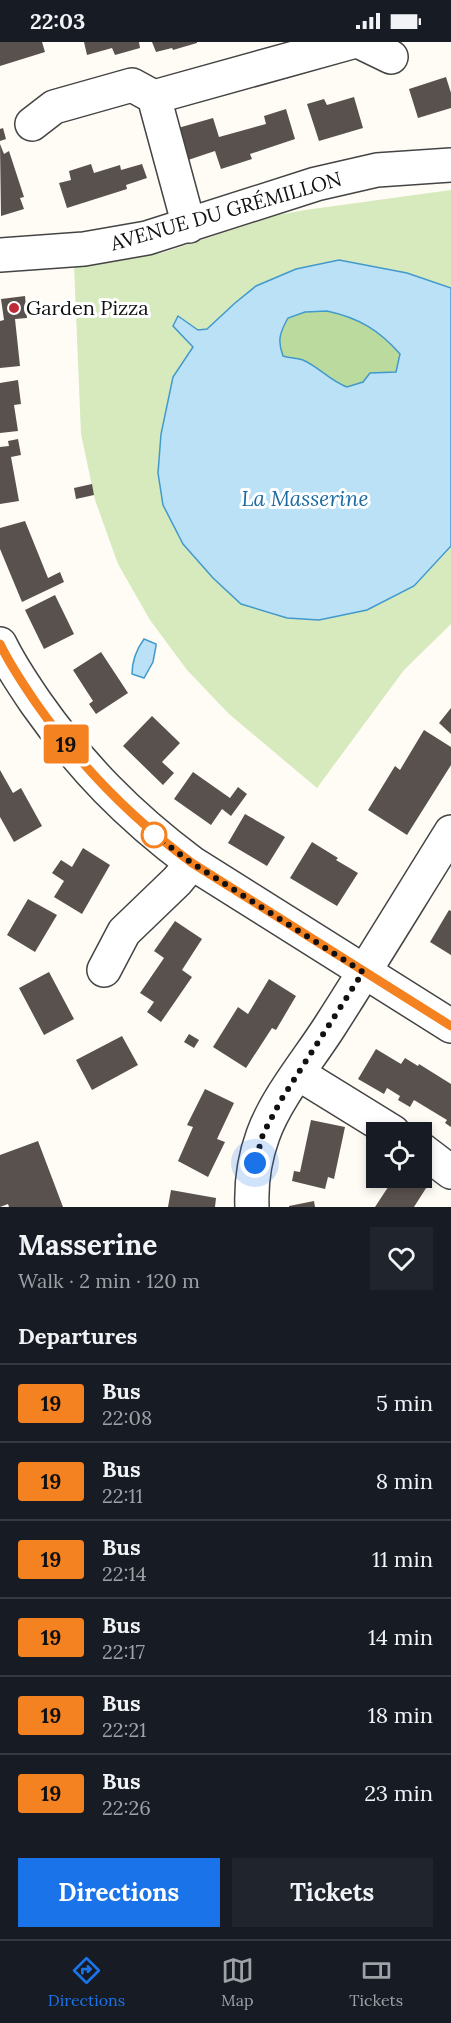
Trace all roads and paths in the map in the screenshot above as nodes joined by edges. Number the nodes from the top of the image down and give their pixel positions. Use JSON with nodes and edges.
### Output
{"nodes":[{"id":1,"x":352,"y":42,"type":"edge"},
{"id":2,"x":360,"y":42,"type":"edge"},
{"id":3,"x":391,"y":57,"type":"dead end"},
{"id":4,"x":154,"y":98,"type":"junction"},
{"id":5,"x":32,"y":124,"type":"dead end"},
{"id":6,"x":451,"y":165,"type":"edge"},
{"id":7,"x":189,"y":226,"type":"junction"},
{"id":8,"x":0,"y":255,"type":"edge"},
{"id":9,"x":0,"y":644,"type":"edge"},
{"id":10,"x":451,"y":832,"type":"edge"},
{"id":11,"x":192,"y":863,"type":"junction"},
{"id":12,"x":104,"y":970,"type":"dead end"},
{"id":13,"x":363,"y":972,"type":"junction"},
{"id":14,"x":451,"y":1026,"type":"edge"},
{"id":15,"x":298,"y":1074,"type":"junction"},
{"id":16,"x":377,"y":1122,"type":"edge"},
{"id":17,"x":432,"y":1158,"type":"edge"},
{"id":18,"x":451,"y":1172,"type":"edge"},
{"id":19,"x":252,"y":1207,"type":"edge"}],
"edges":[{"from":1,"to":4,"type":"street"},
{"from":2,"to":3,"type":"street"},
{"from":4,"to":5,"type":"street"},
{"from":4,"to":7,"type":"street"},
{"from":6,"to":7,"type":"street","name":"AVENUE DU GRÉMILLON"},
{"from":7,"to":8,"type":"street","name":"AVENUE DU GRÉMILLON"},
{"from":9,"to":11,"type":"street"},
{"from":10,"to":13,"type":"street"},
{"from":11,"to":12,"type":"street"},
{"from":11,"to":13,"type":"street"},
{"from":13,"to":14,"type":"street"},
{"from":13,"to":15,"type":"street"},
{"from":15,"to":16,"type":"street"},
{"from":15,"to":19,"type":"street"},
{"from":17,"to":18,"type":"street"}]}
